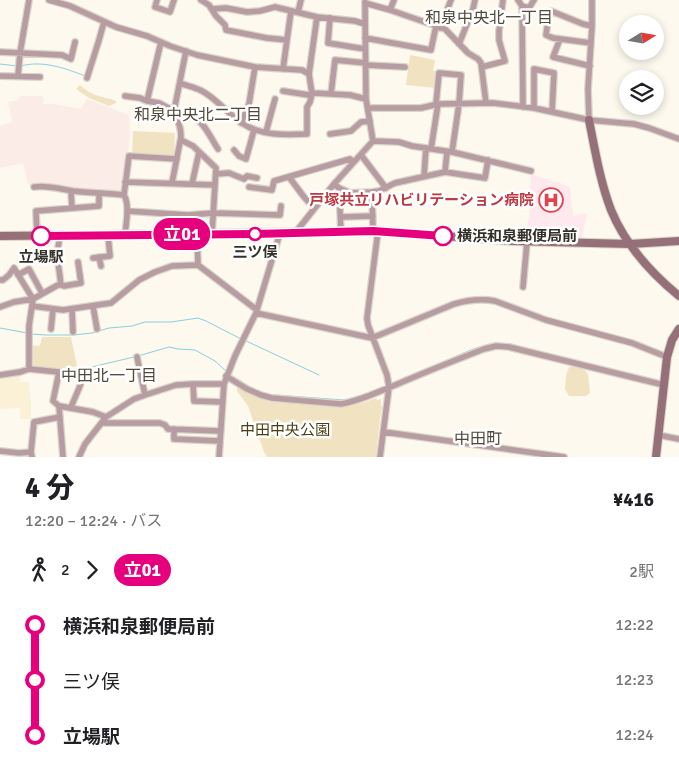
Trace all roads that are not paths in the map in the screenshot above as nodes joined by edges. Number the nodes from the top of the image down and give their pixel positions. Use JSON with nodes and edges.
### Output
{"nodes":[{"id":1,"x":29,"y":0,"type":"edge"},
{"id":2,"x":49,"y":0,"type":"edge"},
{"id":3,"x":157,"y":0,"type":"edge"},
{"id":4,"x":174,"y":0,"type":"edge"},
{"id":5,"x":201,"y":0,"type":"edge"},
{"id":6,"x":272,"y":0,"type":"edge"},
{"id":7,"x":301,"y":0,"type":"edge"},
{"id":8,"x":394,"y":0,"type":"edge"},
{"id":9,"x":451,"y":0,"type":"edge"},
{"id":10,"x":475,"y":0,"type":"edge"},
{"id":11,"x":503,"y":0,"type":"edge"},
{"id":12,"x":518,"y":0,"type":"edge"},
{"id":13,"x":534,"y":0,"type":"edge"},
{"id":14,"x":592,"y":0,"type":"edge"},
{"id":15,"x":365,"y":2,"type":"edge"},
{"id":16,"x":522,"y":6,"type":"junction"},
{"id":17,"x":271,"y":8,"type":"junction"},
{"id":18,"x":212,"y":9,"type":"junction"},
{"id":19,"x":390,"y":10,"type":"junction"},
{"id":20,"x":291,"y":11,"type":"junction"},
{"id":21,"x":298,"y":12,"type":"junction"},
{"id":22,"x":316,"y":17,"type":"junction"},
{"id":23,"x":330,"y":18,"type":"junction"},
{"id":24,"x":104,"y":22,"type":"junction"},
{"id":25,"x":365,"y":24,"type":"junction"},
{"id":26,"x":592,"y":26,"type":"junction"},
{"id":27,"x":438,"y":27,"type":"junction"},
{"id":28,"x":365,"y":38,"type":"junction"},
{"id":29,"x":560,"y":39,"type":"junction"},
{"id":30,"x":287,"y":40,"type":"junction"},
{"id":31,"x":75,"y":42,"type":"dead end"},
{"id":32,"x":161,"y":42,"type":"junction"},
{"id":33,"x":591,"y":43,"type":"junction"},
{"id":34,"x":459,"y":44,"type":"junction"},
{"id":35,"x":365,"y":49,"type":"junction"},
{"id":36,"x":186,"y":51,"type":"junction"},
{"id":37,"x":0,"y":52,"type":"edge"},
{"id":38,"x":20,"y":53,"type":"junction"},
{"id":39,"x":365,"y":64,"type":"junction"},
{"id":40,"x":590,"y":66,"type":"junction"},
{"id":41,"x":255,"y":67,"type":"junction"},
{"id":42,"x":405,"y":67,"type":"dead end"},
{"id":43,"x":482,"y":67,"type":"junction"},
{"id":44,"x":283,"y":68,"type":"junction"},
{"id":45,"x":309,"y":74,"type":"junction"},
{"id":46,"x":0,"y":76,"type":"edge"},
{"id":47,"x":18,"y":76,"type":"junction"},
{"id":48,"x":40,"y":77,"type":"dead end"},
{"id":49,"x":86,"y":78,"type":"dead end"},
{"id":50,"x":180,"y":83,"type":"junction"},
{"id":51,"x":283,"y":91,"type":"dead end"},
{"id":52,"x":312,"y":94,"type":"junction"},
{"id":53,"x":331,"y":94,"type":"junction"},
{"id":54,"x":125,"y":96,"type":"dead end"},
{"id":55,"x":366,"y":98,"type":"junction"},
{"id":56,"x":275,"y":99,"type":"dead end"},
{"id":57,"x":147,"y":100,"type":"junction"},
{"id":58,"x":486,"y":103,"type":"junction"},
{"id":59,"x":437,"y":104,"type":"junction"},
{"id":60,"x":460,"y":104,"type":"junction"},
{"id":61,"x":523,"y":107,"type":"junction"},
{"id":62,"x":368,"y":108,"type":"junction"},
{"id":63,"x":534,"y":108,"type":"junction"},
{"id":64,"x":175,"y":111,"type":"junction"},
{"id":65,"x":552,"y":112,"type":"junction"},
{"id":66,"x":589,"y":120,"type":"junction"},
{"id":67,"x":370,"y":121,"type":"junction"},
{"id":68,"x":241,"y":123,"type":"junction"},
{"id":69,"x":254,"y":130,"type":"junction"},
{"id":70,"x":266,"y":132,"type":"junction"},
{"id":71,"x":330,"y":134,"type":"dead end"},
{"id":72,"x":679,"y":139,"type":"edge"},
{"id":73,"x":181,"y":140,"type":"junction"},
{"id":74,"x":373,"y":141,"type":"junction"},
{"id":75,"x":429,"y":149,"type":"junction"},
{"id":76,"x":218,"y":150,"type":"dead end"},
{"id":77,"x":234,"y":150,"type":"dead end"},
{"id":78,"x":199,"y":152,"type":"junction"},
{"id":79,"x":450,"y":152,"type":"junction"},
{"id":80,"x":361,"y":155,"type":"junction"},
{"id":81,"x":177,"y":159,"type":"junction"},
{"id":82,"x":488,"y":160,"type":"junction"},
{"id":83,"x":353,"y":162,"type":"junction"},
{"id":84,"x":445,"y":172,"type":"junction"},
{"id":85,"x":531,"y":172,"type":"dead end"},
{"id":86,"x":216,"y":174,"type":"junction"},
{"id":87,"x":424,"y":176,"type":"junction"},
{"id":88,"x":290,"y":177,"type":"junction"},
{"id":89,"x":257,"y":178,"type":"dead end"},
{"id":90,"x":125,"y":182,"type":"junction"},
{"id":91,"x":172,"y":183,"type":"junction"},
{"id":92,"x":192,"y":184,"type":"junction"},
{"id":93,"x":215,"y":185,"type":"junction"},
{"id":94,"x":337,"y":186,"type":"junction"},
{"id":95,"x":34,"y":187,"type":"dead end"},
{"id":96,"x":249,"y":187,"type":"dead end"},
{"id":97,"x":386,"y":188,"type":"junction"},
{"id":98,"x":71,"y":191,"type":"junction"},
{"id":99,"x":372,"y":192,"type":"junction"},
{"id":100,"x":99,"y":193,"type":"junction"},
{"id":101,"x":124,"y":195,"type":"junction"},
{"id":102,"x":280,"y":206,"type":"dead end"},
{"id":103,"x":72,"y":208,"type":"junction"},
{"id":104,"x":314,"y":208,"type":"junction"},
{"id":105,"x":126,"y":212,"type":"junction"},
{"id":106,"x":213,"y":213,"type":"junction"},
{"id":107,"x":372,"y":216,"type":"junction"},
{"id":108,"x":341,"y":217,"type":"junction"},
{"id":109,"x":376,"y":231,"type":"junction"},
{"id":110,"x":341,"y":232,"type":"junction"},
{"id":111,"x":280,"y":233,"type":"junction"},
{"id":112,"x":295,"y":233,"type":"junction"},
{"id":113,"x":197,"y":234,"type":"junction"},
{"id":114,"x":212,"y":234,"type":"junction"},
{"id":115,"x":108,"y":235,"type":"junction"},
{"id":116,"x":125,"y":235,"type":"junction"},
{"id":117,"x":0,"y":236,"type":"edge"},
{"id":118,"x":37,"y":236,"type":"junction"},
{"id":119,"x":60,"y":236,"type":"junction"},
{"id":120,"x":679,"y":241,"type":"edge"},
{"id":121,"x":527,"y":242,"type":"junction"},
{"id":122,"x":630,"y":244,"type":"junction"},
{"id":123,"x":78,"y":262,"type":"dead end"},
{"id":124,"x":198,"y":265,"type":"junction"},
{"id":125,"x":101,"y":266,"type":"dead end"},
{"id":126,"x":18,"y":274,"type":"junction"},
{"id":127,"x":0,"y":280,"type":"edge"},
{"id":128,"x":61,"y":285,"type":"junction"},
{"id":129,"x":523,"y":287,"type":"dead end"},
{"id":130,"x":42,"y":293,"type":"junction"},
{"id":131,"x":679,"y":296,"type":"edge"},
{"id":132,"x":33,"y":299,"type":"junction"},
{"id":133,"x":32,"y":306,"type":"junction"},
{"id":134,"x":93,"y":306,"type":"junction"},
{"id":135,"x":0,"y":307,"type":"edge"},
{"id":136,"x":53,"y":309,"type":"junction"},
{"id":137,"x":72,"y":310,"type":"junction"},
{"id":138,"x":256,"y":312,"type":"junction"},
{"id":139,"x":51,"y":329,"type":"dead end"},
{"id":140,"x":97,"y":329,"type":"dead end"},
{"id":141,"x":679,"y":330,"type":"edge"},
{"id":142,"x":73,"y":332,"type":"dead end"},
{"id":143,"x":372,"y":338,"type":"junction"},
{"id":144,"x":137,"y":357,"type":"dead end"},
{"id":145,"x":667,"y":357,"type":"junction"},
{"id":146,"x":29,"y":369,"type":"junction"},
{"id":147,"x":86,"y":371,"type":"dead end"},
{"id":148,"x":227,"y":374,"type":"junction"},
{"id":149,"x":0,"y":375,"type":"edge"},
{"id":150,"x":194,"y":384,"type":"junction"},
{"id":151,"x":224,"y":384,"type":"junction"},
{"id":152,"x":389,"y":385,"type":"junction"},
{"id":153,"x":664,"y":385,"type":"junction"},
{"id":154,"x":145,"y":395,"type":"junction"},
{"id":155,"x":222,"y":402,"type":"junction"},
{"id":156,"x":59,"y":406,"type":"junction"},
{"id":157,"x":71,"y":407,"type":"junction"},
{"id":158,"x":60,"y":417,"type":"junction"},
{"id":159,"x":105,"y":420,"type":"junction"},
{"id":160,"x":174,"y":429,"type":"junction"},
{"id":161,"x":220,"y":432,"type":"junction"},
{"id":162,"x":384,"y":432,"type":"junction"},
{"id":163,"x":658,"y":435,"type":"junction"},
{"id":164,"x":679,"y":439,"type":"edge"},
{"id":165,"x":220,"y":441,"type":"junction"},
{"id":166,"x":0,"y":451,"type":"edge"},
{"id":167,"x":32,"y":455,"type":"edge"},
{"id":168,"x":63,"y":457,"type":"edge"},
{"id":169,"x":79,"y":457,"type":"edge"},
{"id":170,"x":219,"y":457,"type":"edge"},
{"id":171,"x":380,"y":457,"type":"edge"},
{"id":172,"x":564,"y":457,"type":"edge"},
{"id":173,"x":656,"y":457,"type":"edge"}],
"edges":[{"from":1,"to":38,"type":"street"},
{"from":2,"to":24,"type":"street"},
{"from":3,"to":4,"type":"street"},
{"from":5,"to":18,"type":"street"},
{"from":6,"to":17,"type":"street"},
{"from":7,"to":21,"type":"street"},
{"from":8,"to":19,"type":"street"},
{"from":9,"to":27,"type":"street"},
{"from":10,"to":34,"type":"street"},
{"from":11,"to":43,"type":"street"},
{"from":12,"to":16,"type":"street"},
{"from":13,"to":16,"type":"street"},
{"from":14,"to":26,"type":"street"},
{"from":15,"to":19,"type":"street"},
{"from":15,"to":25,"type":"street"},
{"from":16,"to":61,"type":"street"},
{"from":17,"to":18,"type":"street"},
{"from":17,"to":20,"type":"street"},
{"from":18,"to":30,"type":"street"},
{"from":19,"to":27,"type":"street"},
{"from":20,"to":21,"type":"street"},
{"from":20,"to":30,"type":"street"},
{"from":21,"to":22,"type":"street"},
{"from":22,"to":23,"type":"street"},
{"from":22,"to":45,"type":"street"},
{"from":23,"to":25,"type":"street"},
{"from":23,"to":35,"type":"street"},
{"from":24,"to":32,"type":"street"},
{"from":24,"to":49,"type":"street"},
{"from":25,"to":28,"type":"street"},
{"from":26,"to":29,"type":"street"},
{"from":26,"to":33,"type":"street"},
{"from":27,"to":28,"type":"street"},
{"from":27,"to":34,"type":"street"},
{"from":28,"to":35,"type":"street"},
{"from":29,"to":33,"type":"street"},
{"from":29,"to":40,"type":"street"},
{"from":30,"to":44,"type":"street"},
{"from":31,"to":38,"type":"street"},
{"from":32,"to":36,"type":"street"},
{"from":32,"to":57,"type":"street"},
{"from":33,"to":40,"type":"street"},
{"from":34,"to":43,"type":"street"},
{"from":35,"to":39,"type":"street"},
{"from":36,"to":41,"type":"street"},
{"from":36,"to":50,"type":"street"},
{"from":37,"to":38,"type":"street"},
{"from":38,"to":47,"type":"street"},
{"from":39,"to":42,"type":"street"},
{"from":39,"to":53,"type":"street"},
{"from":39,"to":55,"type":"street"},
{"from":40,"to":66,"type":"street"},
{"from":41,"to":44,"type":"street"},
{"from":41,"to":68,"type":"street"},
{"from":43,"to":58,"type":"street"},
{"from":44,"to":45,"type":"street"},
{"from":45,"to":52,"type":"street"},
{"from":46,"to":47,"type":"street"},
{"from":47,"to":48,"type":"street"},
{"from":50,"to":64,"type":"street"},
{"from":50,"to":68,"type":"street"},
{"from":51,"to":52,"type":"street"},
{"from":52,"to":53,"type":"street"},
{"from":52,"to":70,"type":"street"},
{"from":53,"to":55,"type":"street"},
{"from":54,"to":57,"type":"street"},
{"from":55,"to":62,"type":"street"},
{"from":56,"to":70,"type":"street"},
{"from":57,"to":64,"type":"street"},
{"from":58,"to":60,"type":"street"},
{"from":58,"to":61,"type":"street"},
{"from":59,"to":60,"type":"street"},
{"from":59,"to":60,"type":"street"},
{"from":59,"to":62,"type":"street"},
{"from":59,"to":75,"type":"street"},
{"from":60,"to":79,"type":"street"},
{"from":61,"to":63,"type":"street"},
{"from":62,"to":67,"type":"street"},
{"from":63,"to":65,"type":"street"},
{"from":63,"to":65,"type":"street"},
{"from":64,"to":73,"type":"street"},
{"from":64,"to":76,"type":"street"},
{"from":65,"to":66,"type":"street"},
{"from":66,"to":72,"type":"street"},
{"from":66,"to":122,"type":"main road"},
{"from":67,"to":71,"type":"street"},
{"from":67,"to":74,"type":"street"},
{"from":68,"to":69,"type":"street"},
{"from":69,"to":70,"type":"street"},
{"from":69,"to":77,"type":"street"},
{"from":73,"to":78,"type":"street"},
{"from":73,"to":81,"type":"street"},
{"from":74,"to":75,"type":"street"},
{"from":74,"to":80,"type":"street"},
{"from":75,"to":79,"type":"street"},
{"from":75,"to":87,"type":"street"},
{"from":78,"to":86,"type":"street"},
{"from":78,"to":92,"type":"street"},
{"from":79,"to":82,"type":"street"},
{"from":79,"to":84,"type":"street"},
{"from":80,"to":83,"type":"street"},
{"from":80,"to":97,"type":"street"},
{"from":81,"to":90,"type":"street"},
{"from":81,"to":91,"type":"street"},
{"from":82,"to":84,"type":"street"},
{"from":82,"to":85,"type":"street"},
{"from":83,"to":88,"type":"street"},
{"from":83,"to":94,"type":"street"},
{"from":84,"to":87,"type":"street"},
{"from":86,"to":89,"type":"street"},
{"from":86,"to":93,"type":"street"},
{"from":87,"to":97,"type":"street"},
{"from":88,"to":96,"type":"street"},
{"from":88,"to":104,"type":"street"},
{"from":90,"to":91,"type":"street"},
{"from":90,"to":101,"type":"street"},
{"from":91,"to":92,"type":"street"},
{"from":92,"to":93,"type":"street"},
{"from":93,"to":106,"type":"street"},
{"from":94,"to":99,"type":"street"},
{"from":94,"to":104,"type":"street"},
{"from":94,"to":108,"type":"street"},
{"from":95,"to":98,"type":"street"},
{"from":97,"to":99,"type":"street"},
{"from":98,"to":100,"type":"street"},
{"from":98,"to":103,"type":"street"},
{"from":99,"to":107,"type":"street"},
{"from":100,"to":101,"type":"street"},
{"from":100,"to":103,"type":"street"},
{"from":101,"to":105,"type":"street"},
{"from":102,"to":106,"type":"street"},
{"from":103,"to":118,"type":"street"},
{"from":104,"to":112,"type":"street"},
{"from":105,"to":106,"type":"street"},
{"from":105,"to":116,"type":"street"},
{"from":106,"to":114,"type":"street"},
{"from":107,"to":108,"type":"street"},
{"from":107,"to":109,"type":"street"},
{"from":108,"to":110,"type":"street"},
{"from":109,"to":110,"type":"main road"},
{"from":109,"to":121,"type":"main road"},
{"from":109,"to":143,"type":"street"},
{"from":110,"to":112,"type":"main road"},
{"from":111,"to":112,"type":"main road"},
{"from":111,"to":114,"type":"main road"},
{"from":111,"to":138,"type":"street"},
{"from":113,"to":114,"type":"main road"},
{"from":113,"to":116,"type":"main road"},
{"from":113,"to":124,"type":"street"},
{"from":115,"to":116,"type":"main road"},
{"from":115,"to":119,"type":"main road"},
{"from":115,"to":125,"type":"street"},
{"from":117,"to":118,"type":"main road"},
{"from":118,"to":119,"type":"main road"},
{"from":119,"to":128,"type":"street"},
{"from":120,"to":122,"type":"main road"},
{"from":121,"to":122,"type":"main road"},
{"from":121,"to":129,"type":"street"},
{"from":122,"to":131,"type":"main road"},
{"from":123,"to":128,"type":"street"},
{"from":124,"to":134,"type":"street"},
{"from":124,"to":138,"type":"street"},
{"from":126,"to":127,"type":"street"},
{"from":126,"to":130,"type":"street"},
{"from":126,"to":132,"type":"street"},
{"from":128,"to":130,"type":"street"},
{"from":130,"to":132,"type":"street"},
{"from":132,"to":133,"type":"street"},
{"from":132,"to":135,"type":"street"},
{"from":133,"to":136,"type":"street"},
{"from":133,"to":146,"type":"street"},
{"from":134,"to":137,"type":"street"},
{"from":134,"to":140,"type":"street"},
{"from":136,"to":137,"type":"street"},
{"from":136,"to":139,"type":"street"},
{"from":137,"to":142,"type":"street"},
{"from":138,"to":143,"type":"street"},
{"from":138,"to":148,"type":"street"},
{"from":141,"to":145,"type":"main road"},
{"from":143,"to":145,"type":"street"},
{"from":143,"to":152,"type":"street"},
{"from":144,"to":154,"type":"street"},
{"from":145,"to":153,"type":"main road"},
{"from":146,"to":149,"type":"street"},
{"from":146,"to":156,"type":"street"},
{"from":147,"to":157,"type":"street"},
{"from":148,"to":151,"type":"street"},
{"from":148,"to":152,"type":"street"},
{"from":150,"to":151,"type":"street"},
{"from":150,"to":154,"type":"street"},
{"from":150,"to":155,"type":"street"},
{"from":151,"to":155,"type":"street"},
{"from":152,"to":153,"type":"street"},
{"from":152,"to":162,"type":"street"},
{"from":153,"to":163,"type":"main road"},
{"from":154,"to":159,"type":"street"},
{"from":155,"to":161,"type":"street"},
{"from":156,"to":157,"type":"street"},
{"from":156,"to":158,"type":"street"},
{"from":157,"to":159,"type":"street"},
{"from":158,"to":167,"type":"street"},
{"from":158,"to":168,"type":"street"},
{"from":159,"to":160,"type":"street"},
{"from":159,"to":169,"type":"street"},
{"from":160,"to":161,"type":"street"},
{"from":160,"to":165,"type":"street"},
{"from":161,"to":165,"type":"street"},
{"from":162,"to":171,"type":"street"},
{"from":162,"to":172,"type":"street"},
{"from":163,"to":164,"type":"street"},
{"from":163,"to":173,"type":"main road"},
{"from":165,"to":170,"type":"street"},
{"from":166,"to":167,"type":"street"}]}
